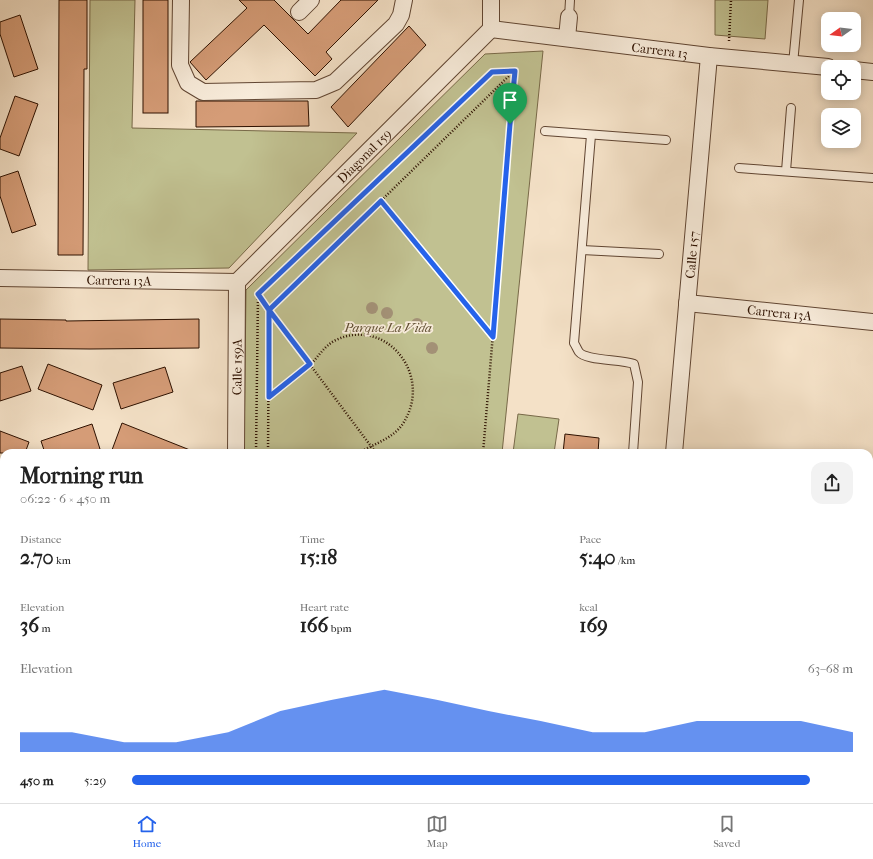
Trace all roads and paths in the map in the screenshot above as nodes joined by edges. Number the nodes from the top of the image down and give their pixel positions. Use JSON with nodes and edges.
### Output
{"nodes":[{"id":1,"x":181,"y":0,"type":"edge"},
{"id":2,"x":311,"y":0,"type":"edge"},
{"id":3,"x":404,"y":0,"type":"edge"},
{"id":4,"x":491,"y":0,"type":"edge"},
{"id":5,"x":570,"y":0,"type":"edge"},
{"id":6,"x":731,"y":0,"type":"edge"},
{"id":7,"x":799,"y":0,"type":"edge"},
{"id":8,"x":299,"y":12,"type":"dead end"},
{"id":9,"x":569,"y":17,"type":"joint"},
{"id":10,"x":491,"y":29,"type":"junction"},
{"id":11,"x":567,"y":38,"type":"junction"},
{"id":12,"x":709,"y":56,"type":"junction"},
{"id":13,"x":729,"y":57,"type":"junction"},
{"id":14,"x":793,"y":64,"type":"junction"},
{"id":15,"x":821,"y":66,"type":"edge"},
{"id":16,"x":515,"y":71,"type":"junction"},
{"id":17,"x":861,"y":71,"type":"edge"},
{"id":18,"x":873,"y":72,"type":"edge"},
{"id":19,"x":791,"y":108,"type":"dead end"},
{"id":20,"x":545,"y":131,"type":"dead end"},
{"id":21,"x":591,"y":134,"type":"junction"},
{"id":22,"x":666,"y":140,"type":"dead end"},
{"id":23,"x":739,"y":168,"type":"dead end"},
{"id":24,"x":786,"y":171,"type":"junction"},
{"id":25,"x":873,"y":178,"type":"edge"},
{"id":26,"x":381,"y":201,"type":"junction"},
{"id":27,"x":582,"y":250,"type":"junction"},
{"id":28,"x":659,"y":254,"type":"dead end"},
{"id":29,"x":0,"y":278,"type":"edge"},
{"id":30,"x":237,"y":282,"type":"junction"},
{"id":31,"x":258,"y":294,"type":"junction"},
{"id":32,"x":687,"y":303,"type":"junction"},
{"id":33,"x":269,"y":310,"type":"junction"},
{"id":34,"x":873,"y":322,"type":"edge"},
{"id":35,"x":493,"y":337,"type":"junction"},
{"id":36,"x":310,"y":364,"type":"junction"},
{"id":37,"x":269,"y":397,"type":"junction"},
{"id":38,"x":371,"y":445,"type":"junction"},
{"id":39,"x":236,"y":449,"type":"edge"},
{"id":40,"x":256,"y":449,"type":"edge"},
{"id":41,"x":268,"y":449,"type":"edge"},
{"id":42,"x":365,"y":449,"type":"edge"},
{"id":43,"x":374,"y":449,"type":"edge"},
{"id":44,"x":483,"y":449,"type":"edge"},
{"id":45,"x":633,"y":449,"type":"edge"},
{"id":46,"x":674,"y":449,"type":"edge"}],
"edges":[{"from":1,"to":3,"type":"street"},
{"from":2,"to":8,"type":"street"},
{"from":4,"to":10,"type":"street"},
{"from":5,"to":9,"type":"lane"},
{"from":6,"to":13,"type":"path"},
{"from":7,"to":14,"type":"lane"},
{"from":9,"to":11,"type":"street"},
{"from":10,"to":11,"type":"street","name":"Carrera 13"},
{"from":10,"to":30,"type":"street","name":"Diagonal 159"},
{"from":11,"to":12,"type":"street","name":"Carrera 13"},
{"from":12,"to":13,"type":"street","name":"Carrera 13"},
{"from":12,"to":32,"type":"street","name":"Calle 157"},
{"from":13,"to":14,"type":"street","name":"Carrera 13"},
{"from":14,"to":15,"type":"street","name":"Carrera 13"},
{"from":16,"to":26,"type":"path"},
{"from":16,"to":31,"type":"path"},
{"from":16,"to":35,"type":"path"},
{"from":17,"to":18,"type":"street"},
{"from":19,"to":24,"type":"lane"},
{"from":20,"to":21,"type":"lane"},
{"from":21,"to":22,"type":"lane"},
{"from":21,"to":27,"type":"lane"},
{"from":23,"to":24,"type":"lane"},
{"from":24,"to":25,"type":"lane"},
{"from":26,"to":33,"type":"path"},
{"from":26,"to":35,"type":"path"},
{"from":27,"to":28,"type":"lane"},
{"from":27,"to":45,"type":"lane"},
{"from":29,"to":30,"type":"street","name":"Carrera 13A"},
{"from":30,"to":39,"type":"street","name":"Calle 159A"},
{"from":31,"to":33,"type":"path"},
{"from":31,"to":40,"type":"path"},
{"from":32,"to":34,"type":"street","name":"Carrera 13A"},
{"from":32,"to":46,"type":"street","name":"Calle 157"},
{"from":33,"to":36,"type":"path"},
{"from":33,"to":37,"type":"path"},
{"from":35,"to":44,"type":"path"},
{"from":36,"to":37,"type":"path"},
{"from":36,"to":38,"type":"path"},
{"from":36,"to":38,"type":"path"},
{"from":37,"to":41,"type":"path"},
{"from":38,"to":42,"type":"path"},
{"from":38,"to":43,"type":"path"}]}
